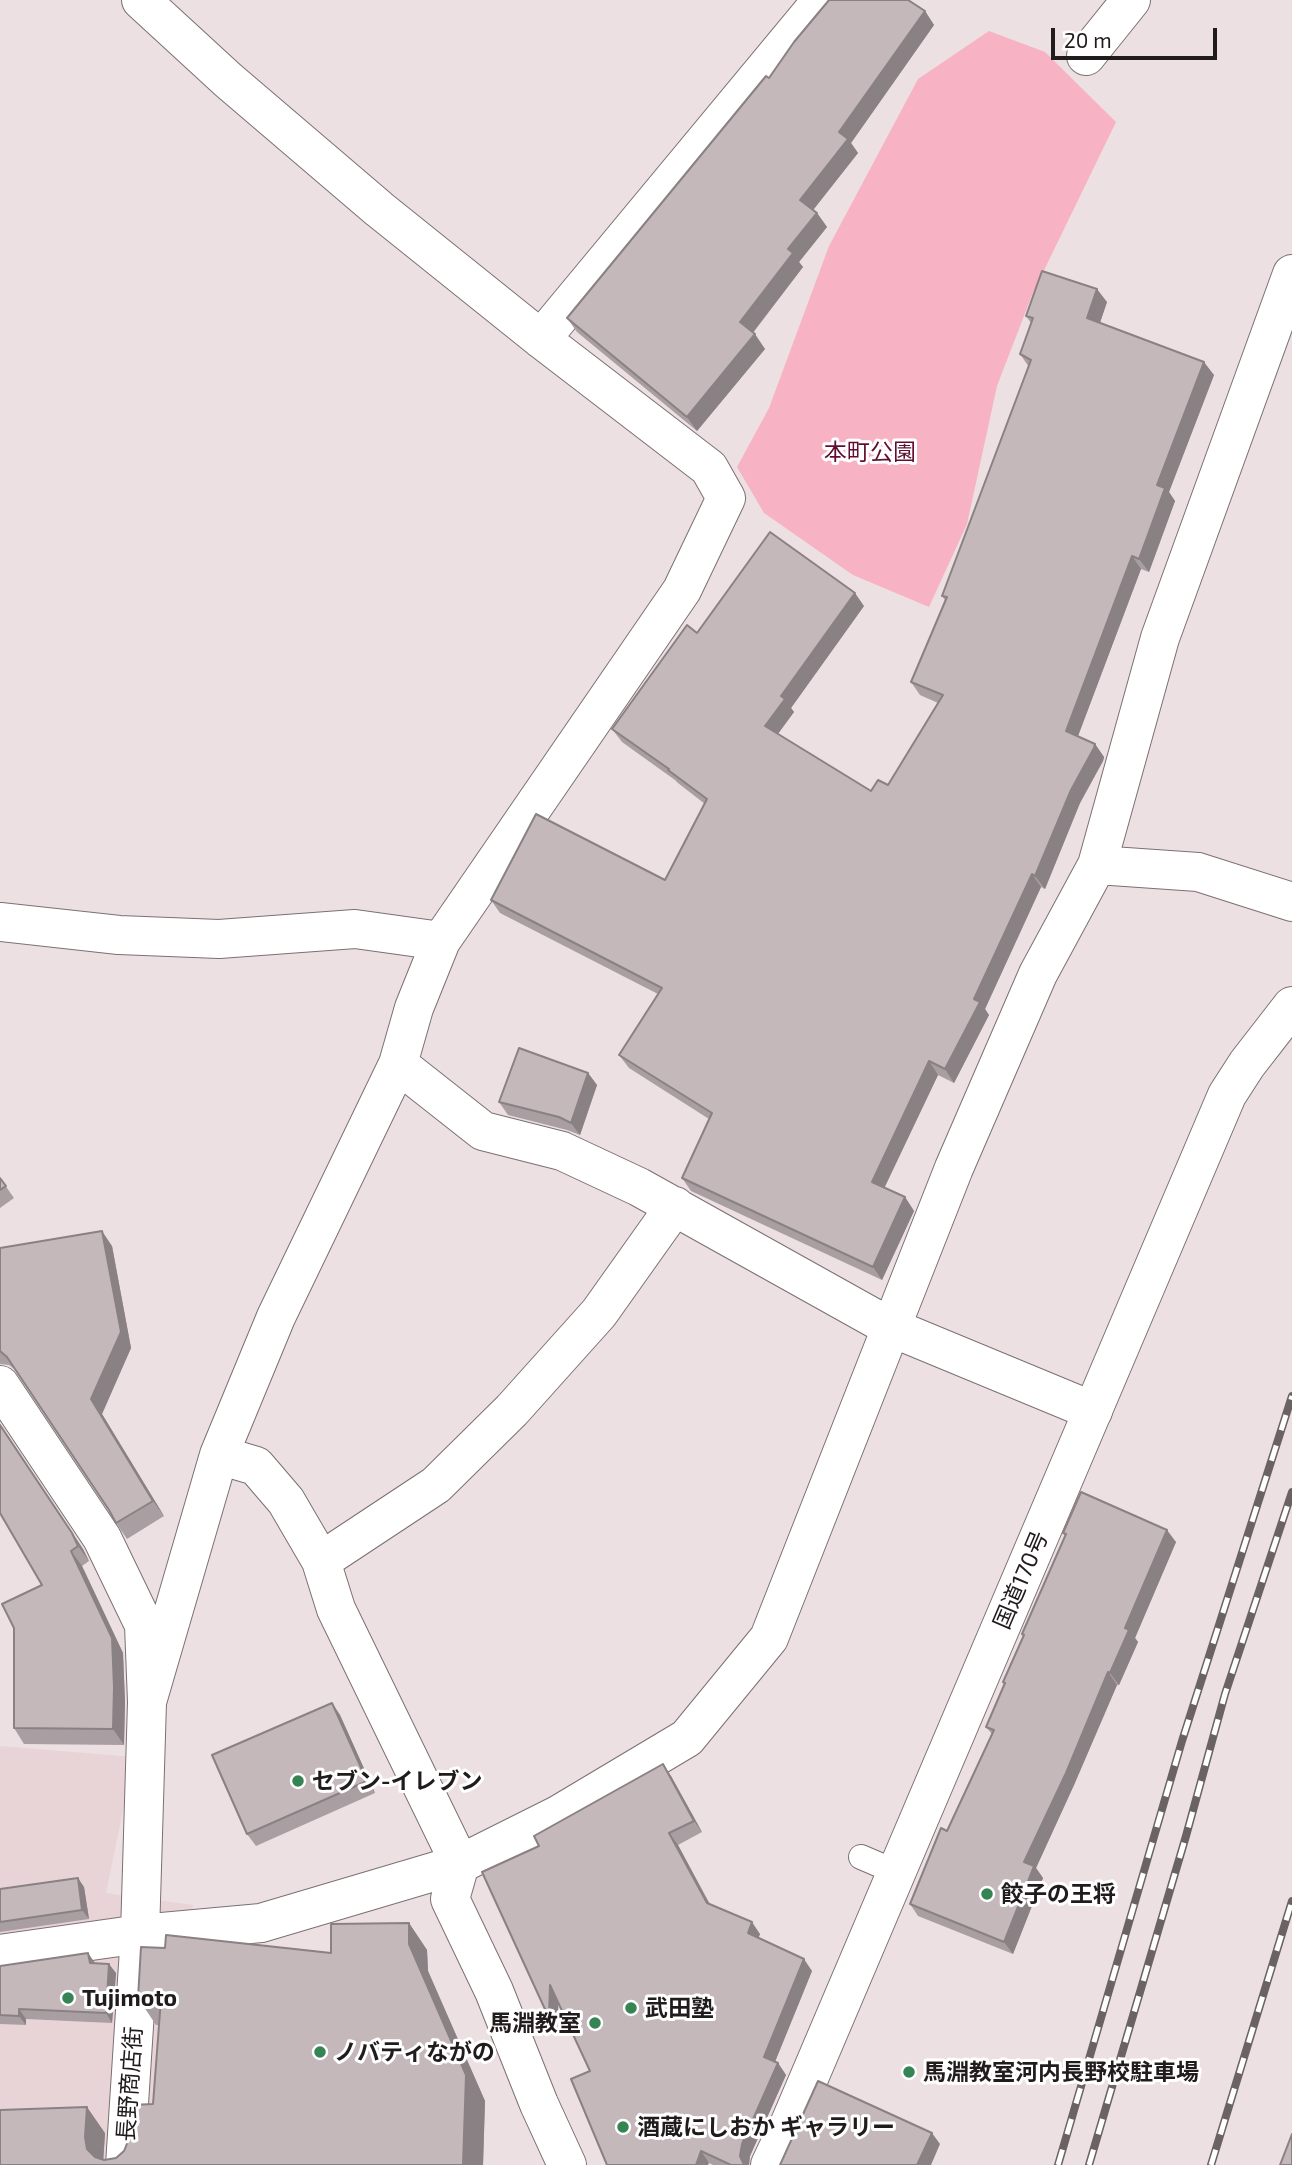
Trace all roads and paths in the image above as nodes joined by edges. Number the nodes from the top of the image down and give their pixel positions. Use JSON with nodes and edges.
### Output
{"nodes":[{"id":1,"x":141,"y":0,"type":"edge"},
{"id":2,"x":822,"y":0,"type":"edge"},
{"id":3,"x":1131,"y":0,"type":"edge"},
{"id":4,"x":1086,"y":56,"type":"dead end"},
{"id":5,"x":1292,"y":274,"type":"edge"},
{"id":6,"x":541,"y":339,"type":"junction"},
{"id":7,"x":1097,"y":865,"type":"junction"},
{"id":8,"x":1292,"y":902,"type":"edge"},
{"id":9,"x":0,"y":922,"type":"edge"},
{"id":10,"x":441,"y":941,"type":"junction"},
{"id":11,"x":1292,"y":1006,"type":"edge"},
{"id":12,"x":398,"y":1064,"type":"junction"},
{"id":13,"x":675,"y":1206,"type":"junction"},
{"id":14,"x":890,"y":1327,"type":"junction"},
{"id":15,"x":0,"y":1385,"type":"edge"},
{"id":16,"x":1093,"y":1411,"type":"junction"},
{"id":17,"x":219,"y":1455,"type":"junction"},
{"id":18,"x":321,"y":1561,"type":"junction"},
{"id":19,"x":147,"y":1702,"type":"junction"},
{"id":20,"x":861,"y":1857,"type":"dead end"},
{"id":21,"x":460,"y":1864,"type":"junction"},
{"id":22,"x":896,"y":1872,"type":"junction"},
{"id":23,"x":140,"y":1934,"type":"junction"},
{"id":24,"x":0,"y":1954,"type":"edge"},
{"id":25,"x":125,"y":2165,"type":"edge"},
{"id":26,"x":567,"y":2165,"type":"edge"},
{"id":27,"x":770,"y":2165,"type":"edge"}],
"edges":[{"from":1,"to":6,"type":"main road"},
{"from":2,"to":6,"type":"main road"},
{"from":3,"to":4,"type":"main road"},
{"from":5,"to":7,"type":"main road"},
{"from":6,"to":10,"type":"main road"},
{"from":7,"to":8,"type":"main road"},
{"from":7,"to":14,"type":"main road"},
{"from":9,"to":10,"type":"main road"},
{"from":10,"to":12,"type":"main road"},
{"from":11,"to":16,"type":"main road","name":"国道170号"},
{"from":12,"to":13,"type":"main road"},
{"from":12,"to":17,"type":"main road"},
{"from":13,"to":14,"type":"main road"},
{"from":13,"to":18,"type":"main road"},
{"from":14,"to":16,"type":"main road"},
{"from":14,"to":21,"type":"main road"},
{"from":15,"to":19,"type":"main road"},
{"from":16,"to":22,"type":"main road","name":"国道170号"},
{"from":17,"to":18,"type":"main road"},
{"from":17,"to":19,"type":"main road"},
{"from":18,"to":21,"type":"main road"},
{"from":19,"to":23,"type":"main road","name":"長野商店街"},
{"from":20,"to":22,"type":"lane"},
{"from":21,"to":23,"type":"main road"},
{"from":21,"to":26,"type":"main road"},
{"from":22,"to":27,"type":"main road","name":"国道170号"},
{"from":23,"to":24,"type":"main road"},
{"from":23,"to":25,"type":"main road","name":"長野商店街"}]}
